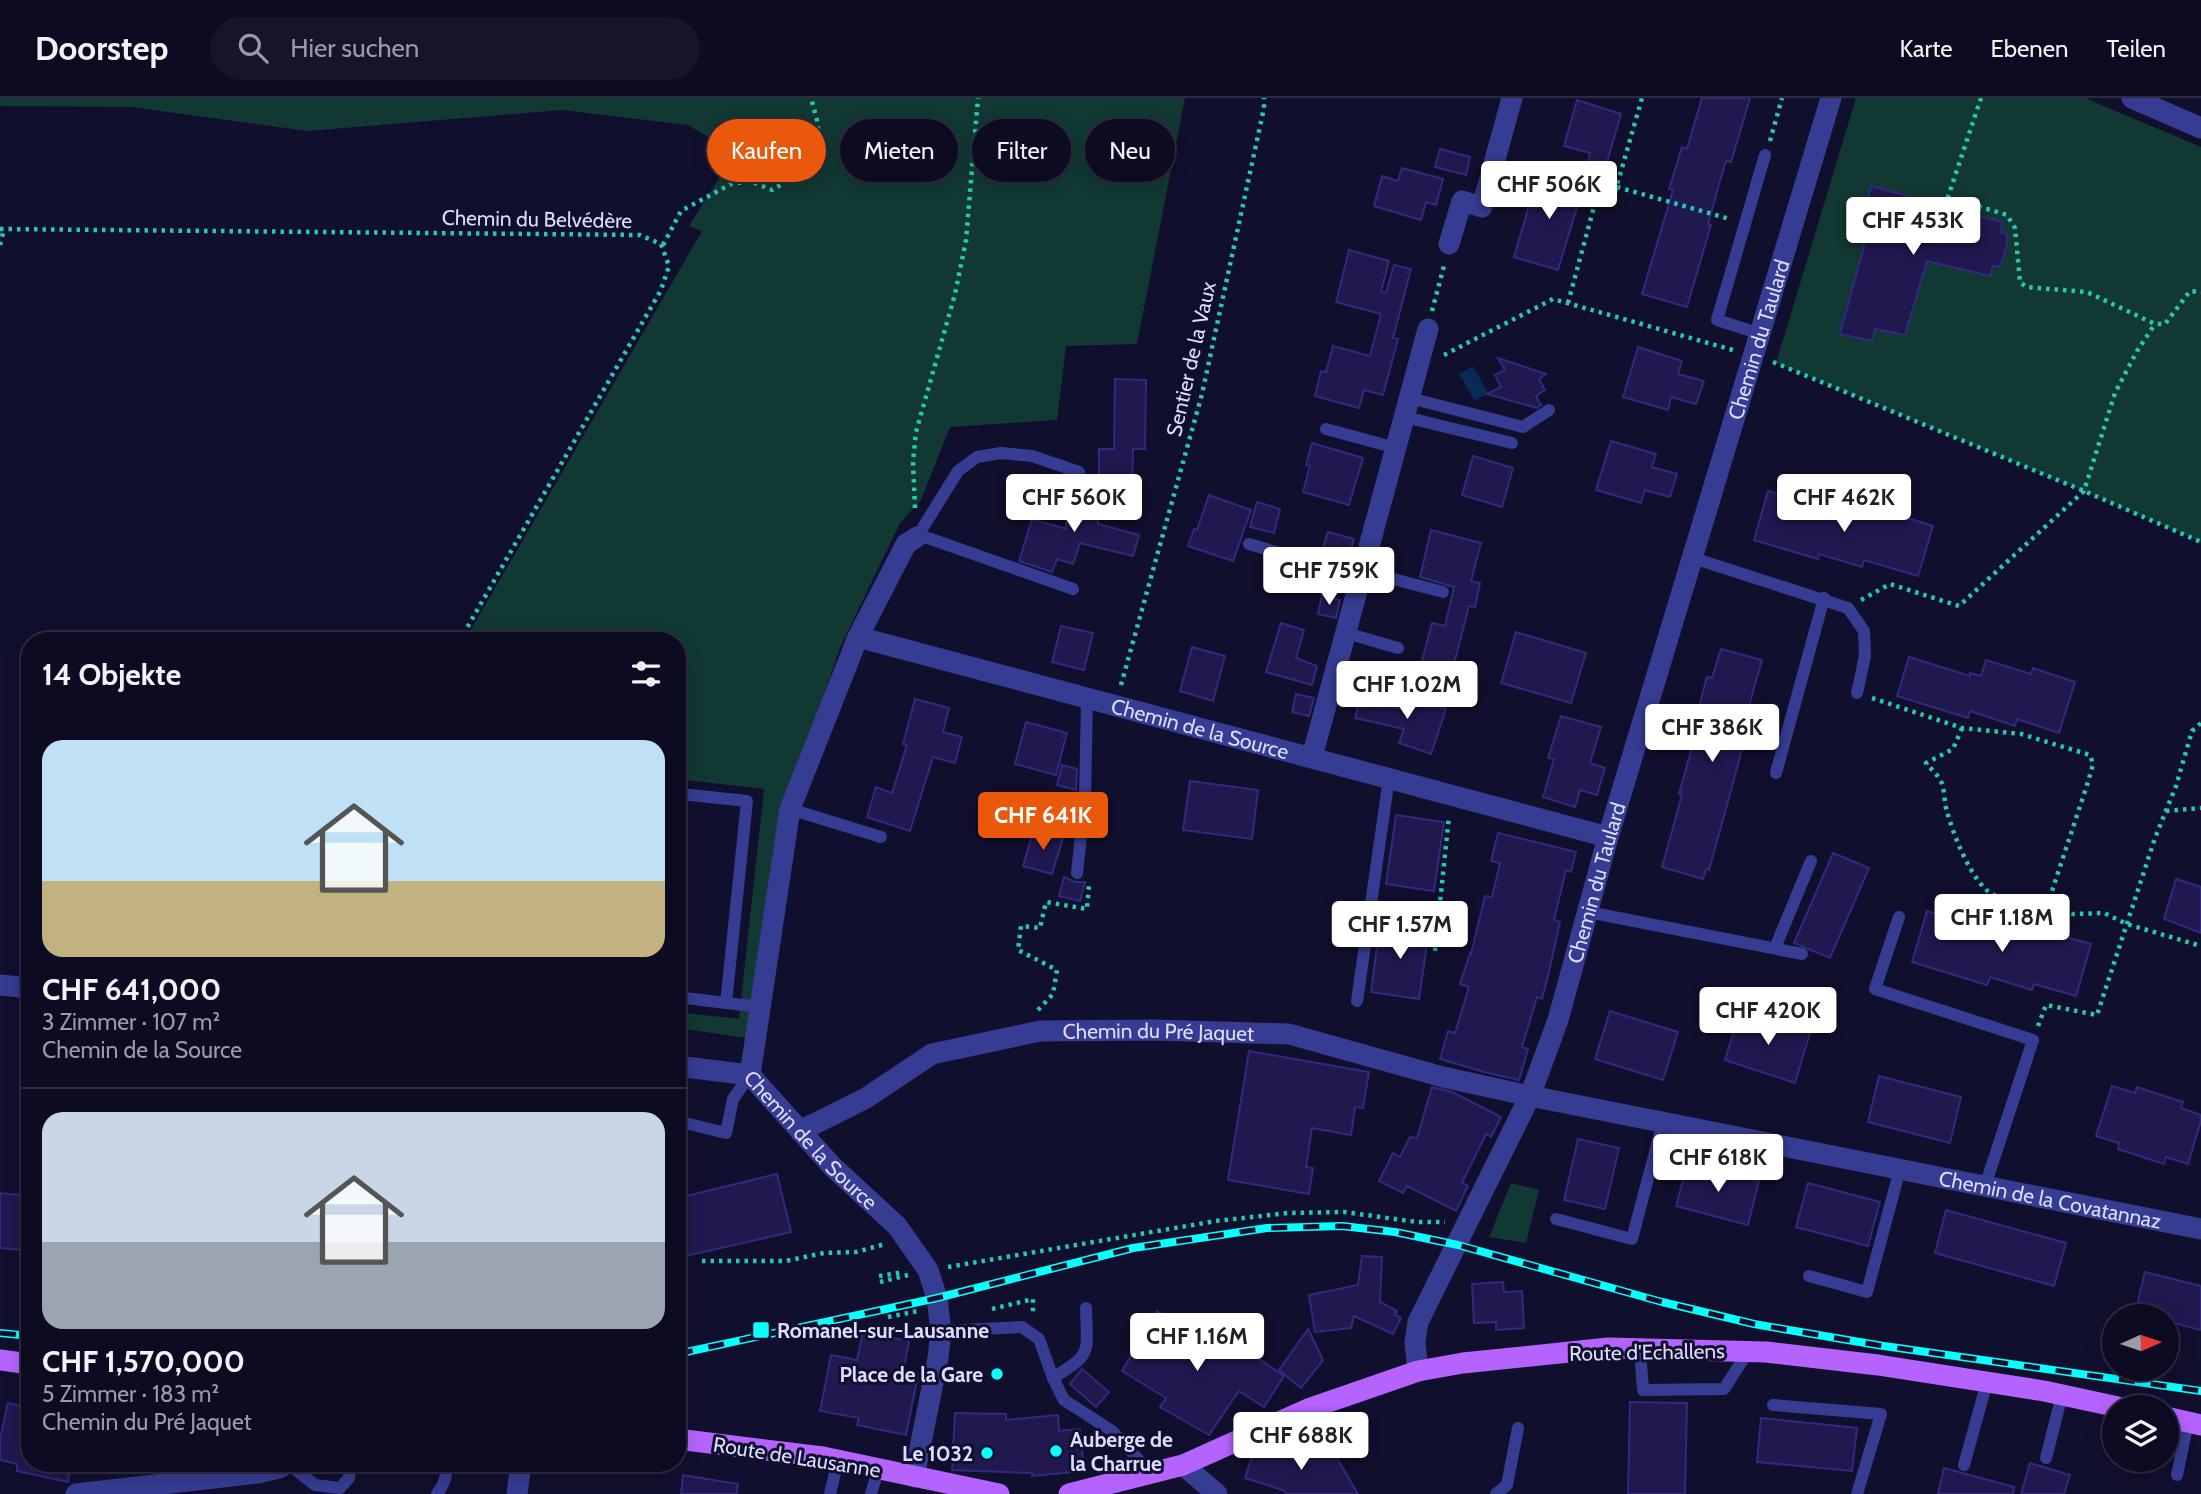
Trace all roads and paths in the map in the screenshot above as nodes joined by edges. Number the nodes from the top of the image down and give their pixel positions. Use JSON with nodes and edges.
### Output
{"nodes":[{"id":1,"x":811,"y":98,"type":"edge"},
{"id":2,"x":978,"y":98,"type":"edge"},
{"id":3,"x":1264,"y":98,"type":"edge"},
{"id":4,"x":1512,"y":98,"type":"edge"},
{"id":5,"x":1642,"y":98,"type":"edge"},
{"id":6,"x":1782,"y":98,"type":"edge"},
{"id":7,"x":1831,"y":98,"type":"edge"},
{"id":8,"x":1981,"y":98,"type":"edge"},
{"id":9,"x":2133,"y":98,"type":"edge"},
{"id":10,"x":2201,"y":128,"type":"edge"},
{"id":11,"x":1765,"y":155,"type":"joint"},
{"id":12,"x":1617,"y":187,"type":"junction"},
{"id":13,"x":1745,"y":223,"type":"junction"},
{"id":14,"x":2,"y":229,"type":"edge"},
{"id":15,"x":1449,"y":244,"type":"joint"},
{"id":16,"x":0,"y":246,"type":"edge"},
{"id":17,"x":662,"y":246,"type":"junction"},
{"id":18,"x":2201,"y":292,"type":"edge"},
{"id":19,"x":1567,"y":303,"type":"junction"},
{"id":20,"x":2155,"y":324,"type":"junction"},
{"id":21,"x":1428,"y":329,"type":"joint"},
{"id":22,"x":1761,"y":334,"type":"junction"},
{"id":23,"x":1741,"y":352,"type":"dead end"},
{"id":24,"x":1773,"y":362,"type":"dead end"},
{"id":25,"x":1418,"y":368,"type":"junction"},
{"id":26,"x":1407,"y":407,"type":"junction"},
{"id":27,"x":1549,"y":410,"type":"dead end"},
{"id":28,"x":1326,"y":429,"type":"dead end"},
{"id":29,"x":1512,"y":443,"type":"dead end"},
{"id":30,"x":1396,"y":448,"type":"junction"},
{"id":31,"x":1079,"y":472,"type":"dead end"},
{"id":32,"x":2084,"y":491,"type":"junction"},
{"id":33,"x":917,"y":537,"type":"junction"},
{"id":34,"x":2201,"y":542,"type":"edge"},
{"id":35,"x":1249,"y":544,"type":"dead end"},
{"id":36,"x":1693,"y":558,"type":"junction"},
{"id":37,"x":1362,"y":574,"type":"junction"},
{"id":38,"x":1073,"y":589,"type":"dead end"},
{"id":39,"x":1443,"y":592,"type":"dead end"},
{"id":40,"x":1825,"y":598,"type":"junction"},
{"id":41,"x":1848,"y":608,"type":"junction"},
{"id":42,"x":465,"y":632,"type":"edge"},
{"id":43,"x":1346,"y":633,"type":"junction"},
{"id":44,"x":858,"y":637,"type":"junction"},
{"id":45,"x":1398,"y":648,"type":"dead end"},
{"id":46,"x":1857,"y":693,"type":"joint"},
{"id":47,"x":1087,"y":699,"type":"junction"},
{"id":48,"x":1115,"y":706,"type":"junction"},
{"id":49,"x":2201,"y":723,"type":"edge"},
{"id":50,"x":1962,"y":728,"type":"junction"},
{"id":51,"x":1312,"y":757,"type":"junction"},
{"id":52,"x":1776,"y":773,"type":"dead end"},
{"id":53,"x":1389,"y":778,"type":"junction"},
{"id":54,"x":686,"y":795,"type":"edge"},
{"id":55,"x":1452,"y":795,"type":"junction"},
{"id":56,"x":2201,"y":808,"type":"edge"},
{"id":57,"x":790,"y":809,"type":"junction"},
{"id":58,"x":2166,"y":811,"type":"junction"},
{"id":59,"x":881,"y":837,"type":"dead end"},
{"id":60,"x":1608,"y":837,"type":"junction"},
{"id":61,"x":1811,"y":861,"type":"dead end"},
{"id":62,"x":1077,"y":873,"type":"dead end"},
{"id":63,"x":2047,"y":906,"type":"junction"},
{"id":64,"x":1588,"y":912,"type":"junction"},
{"id":65,"x":1899,"y":917,"type":"dead end"},
{"id":66,"x":2127,"y":924,"type":"junction"},
{"id":67,"x":2201,"y":946,"type":"edge"},
{"id":68,"x":1776,"y":948,"type":"junction"},
{"id":69,"x":1435,"y":951,"type":"dead end"},
{"id":70,"x":1802,"y":954,"type":"dead end"},
{"id":71,"x":0,"y":985,"type":"edge"},
{"id":72,"x":21,"y":987,"type":"edge"},
{"id":73,"x":686,"y":998,"type":"edge"},
{"id":74,"x":1357,"y":1001,"type":"dead end"},
{"id":75,"x":726,"y":1003,"type":"junction"},
{"id":76,"x":760,"y":1007,"type":"junction"},
{"id":77,"x":2033,"y":1040,"type":"junction"},
{"id":78,"x":686,"y":1067,"type":"edge"},
{"id":79,"x":750,"y":1075,"type":"junction"},
{"id":80,"x":1530,"y":1096,"type":"junction"},
{"id":81,"x":1663,"y":1122,"type":"junction"},
{"id":82,"x":686,"y":1123,"type":"edge"},
{"id":83,"x":800,"y":1131,"type":"junction"},
{"id":84,"x":1900,"y":1169,"type":"junction"},
{"id":85,"x":1985,"y":1186,"type":"junction"},
{"id":86,"x":1556,"y":1219,"type":"dead end"},
{"id":87,"x":1453,"y":1222,"type":"dead end"},
{"id":88,"x":2201,"y":1229,"type":"edge"},
{"id":89,"x":906,"y":1238,"type":"junction"},
{"id":90,"x":702,"y":1261,"type":"dead end"},
{"id":91,"x":924,"y":1275,"type":"junction"},
{"id":92,"x":879,"y":1276,"type":"dead end"},
{"id":93,"x":1808,"y":1276,"type":"dead end"},
{"id":94,"x":938,"y":1307,"type":"junction"},
{"id":95,"x":1086,"y":1308,"type":"dead end"},
{"id":96,"x":888,"y":1317,"type":"dead end"},
{"id":97,"x":941,"y":1331,"type":"junction"},
{"id":98,"x":1640,"y":1349,"type":"junction"},
{"id":99,"x":1749,"y":1350,"type":"junction"},
{"id":100,"x":0,"y":1360,"type":"edge"},
{"id":101,"x":21,"y":1363,"type":"edge"},
{"id":102,"x":1418,"y":1371,"type":"junction"},
{"id":103,"x":1053,"y":1378,"type":"junction"},
{"id":104,"x":1987,"y":1382,"type":"junction"},
{"id":105,"x":2062,"y":1395,"type":"junction"},
{"id":106,"x":2102,"y":1404,"type":"edge"},
{"id":107,"x":1773,"y":1405,"type":"dead end"},
{"id":108,"x":2195,"y":1423,"type":"edge"},
{"id":109,"x":1518,"y":1428,"type":"dead end"},
{"id":110,"x":686,"y":1440,"type":"edge"},
{"id":111,"x":2046,"y":1458,"type":"dead end"},
{"id":112,"x":838,"y":1460,"type":"junction"},
{"id":113,"x":1183,"y":1465,"type":"junction"},
{"id":114,"x":1964,"y":1465,"type":"dead end"},
{"id":115,"x":878,"y":1469,"type":"junction"},
{"id":116,"x":268,"y":1472,"type":"edge"},
{"id":117,"x":298,"y":1472,"type":"edge"},
{"id":118,"x":350,"y":1472,"type":"edge"},
{"id":119,"x":446,"y":1472,"type":"edge"},
{"id":120,"x":519,"y":1472,"type":"edge"},
{"id":121,"x":1151,"y":1473,"type":"junction"},
{"id":122,"x":2177,"y":1475,"type":"dead end"},
{"id":123,"x":914,"y":1477,"type":"junction"},
{"id":124,"x":146,"y":1490,"type":"edge"},
{"id":125,"x":76,"y":1494,"type":"edge"},
{"id":126,"x":437,"y":1494,"type":"edge"},
{"id":127,"x":517,"y":1494,"type":"edge"},
{"id":128,"x":830,"y":1494,"type":"edge"},
{"id":129,"x":871,"y":1494,"type":"edge"},
{"id":130,"x":999,"y":1494,"type":"edge"},
{"id":131,"x":1069,"y":1494,"type":"edge"},
{"id":132,"x":1217,"y":1494,"type":"edge"},
{"id":133,"x":1496,"y":1494,"type":"edge"},
{"id":134,"x":1857,"y":1494,"type":"edge"}],
"edges":[{"from":1,"to":17,"type":"path"},
{"from":2,"to":33,"type":"path"},
{"from":3,"to":48,"type":"path","name":"Sentier de la Vaux"},
{"from":4,"to":15,"type":"street"},
{"from":5,"to":12,"type":"path"},
{"from":6,"to":11,"type":"path"},
{"from":7,"to":22,"type":"street","name":"Chemin du Taulard"},
{"from":8,"to":20,"type":"path"},
{"from":9,"to":10,"type":"street"},
{"from":11,"to":13,"type":"lane"},
{"from":12,"to":13,"type":"path"},
{"from":12,"to":19,"type":"path"},
{"from":13,"to":22,"type":"lane"},
{"from":14,"to":16,"type":"path"},
{"from":14,"to":17,"type":"path","name":"Chemin du Belvédère"},
{"from":15,"to":21,"type":"path"},
{"from":17,"to":42,"type":"path"},
{"from":18,"to":20,"type":"path"},
{"from":19,"to":23,"type":"path"},
{"from":19,"to":25,"type":"path"},
{"from":20,"to":32,"type":"path"},
{"from":21,"to":25,"type":"street","name":"Chemin de la Source"},
{"from":22,"to":36,"type":"street","name":"Chemin du Taulard"},
{"from":24,"to":32,"type":"path"},
{"from":25,"to":26,"type":"street","name":"Chemin de la Source"},
{"from":26,"to":27,"type":"lane"},
{"from":26,"to":29,"type":"lane"},
{"from":26,"to":30,"type":"street","name":"Chemin de la Source"},
{"from":28,"to":30,"type":"lane"},
{"from":30,"to":37,"type":"street","name":"Chemin de la Source"},
{"from":31,"to":33,"type":"lane","name":"Chemin de la Source"},
{"from":32,"to":34,"type":"path"},
{"from":32,"to":41,"type":"path"},
{"from":33,"to":38,"type":"lane"},
{"from":33,"to":44,"type":"street","name":"Chemin de la Source"},
{"from":35,"to":37,"type":"lane"},
{"from":36,"to":40,"type":"lane"},
{"from":36,"to":60,"type":"street","name":"Chemin du Taulard"},
{"from":37,"to":39,"type":"lane"},
{"from":37,"to":43,"type":"street","name":"Chemin de la Source"},
{"from":40,"to":41,"type":"lane"},
{"from":40,"to":52,"type":"lane"},
{"from":41,"to":46,"type":"lane"},
{"from":43,"to":45,"type":"lane"},
{"from":43,"to":51,"type":"street","name":"Chemin de la Source"},
{"from":44,"to":47,"type":"street","name":"Chemin de la Source"},
{"from":44,"to":57,"type":"street","name":"Chemin de la Source"},
{"from":46,"to":50,"type":"path"},
{"from":47,"to":48,"type":"street","name":"Chemin de la Source"},
{"from":47,"to":62,"type":"lane","name":"Chemin de la Source"},
{"from":48,"to":51,"type":"street","name":"Chemin de la Source"},
{"from":49,"to":58,"type":"path"},
{"from":50,"to":63,"type":"path"},
{"from":50,"to":63,"type":"path"},
{"from":51,"to":53,"type":"street","name":"Chemin de la Source"},
{"from":53,"to":55,"type":"street","name":"Chemin de la Source"},
{"from":53,"to":74,"type":"lane"},
{"from":54,"to":75,"type":"lane"},
{"from":55,"to":60,"type":"street","name":"Chemin de la Source"},
{"from":55,"to":69,"type":"path"},
{"from":56,"to":58,"type":"path"},
{"from":57,"to":59,"type":"lane"},
{"from":57,"to":76,"type":"street","name":"Chemin de la Source"},
{"from":58,"to":66,"type":"path"},
{"from":60,"to":64,"type":"street","name":"Chemin du Taulard"},
{"from":61,"to":68,"type":"lane"},
{"from":63,"to":66,"type":"path"},
{"from":64,"to":68,"type":"lane"},
{"from":64,"to":80,"type":"street","name":"Chemin du Taulard"},
{"from":65,"to":77,"type":"lane"},
{"from":66,"to":67,"type":"path"},
{"from":66,"to":77,"type":"path"},
{"from":68,"to":70,"type":"lane"},
{"from":71,"to":72,"type":"street"},
{"from":73,"to":75,"type":"lane"},
{"from":75,"to":76,"type":"lane"},
{"from":76,"to":79,"type":"street","name":"Chemin de la Source"},
{"from":77,"to":85,"type":"lane"},
{"from":78,"to":79,"type":"street"},
{"from":79,"to":82,"type":"lane"},
{"from":79,"to":83,"type":"street","name":"Chemin de la Source"},
{"from":80,"to":81,"type":"street","name":"Chemin de la Covatannaz"},
{"from":80,"to":83,"type":"street","name":"Chemin du Pré Jaquet"},
{"from":80,"to":102,"type":"street","name":"Chemin du Taulard"},
{"from":81,"to":84,"type":"street","name":"Chemin de la Covatannaz"},
{"from":81,"to":86,"type":"lane"},
{"from":83,"to":89,"type":"street","name":"Chemin de la Source"},
{"from":84,"to":85,"type":"street","name":"Chemin de la Covatannaz"},
{"from":84,"to":93,"type":"lane"},
{"from":85,"to":88,"type":"street","name":"Chemin de la Covatannaz"},
{"from":87,"to":91,"type":"path"},
{"from":89,"to":90,"type":"path"},
{"from":89,"to":91,"type":"street","name":"Chemin de la Source"},
{"from":91,"to":92,"type":"path"},
{"from":91,"to":94,"type":"street"},
{"from":94,"to":96,"type":"path"},
{"from":94,"to":97,"type":"street"},
{"from":95,"to":103,"type":"lane"},
{"from":97,"to":103,"type":"lane"},
{"from":97,"to":123,"type":"street"},
{"from":98,"to":99,"type":"main road","name":"Route d'Echallens"},
{"from":98,"to":99,"type":"lane"},
{"from":98,"to":102,"type":"main road","name":"Route d'Echallens"},
{"from":99,"to":104,"type":"main road","name":"Route d'Echallens"},
{"from":100,"to":101,"type":"main road"},
{"from":102,"to":113,"type":"main road","name":"Route d'Echallens"},
{"from":103,"to":121,"type":"lane"},
{"from":104,"to":105,"type":"main road","name":"Route d'Echallens"},
{"from":104,"to":114,"type":"lane"},
{"from":105,"to":106,"type":"main road","name":"Route d'Echallens"},
{"from":105,"to":111,"type":"lane"},
{"from":107,"to":134,"type":"lane"},
{"from":108,"to":122,"type":"lane"},
{"from":109,"to":133,"type":"lane"},
{"from":110,"to":112,"type":"main road","name":"Route de Lausanne"},
{"from":112,"to":115,"type":"main road","name":"Route de Lausanne"},
{"from":112,"to":128,"type":"lane"},
{"from":113,"to":121,"type":"main road","name":"Route d'Echallens"},
{"from":113,"to":132,"type":"street"},
{"from":115,"to":123,"type":"main road","name":"Route de Lausanne"},
{"from":115,"to":129,"type":"lane"},
{"from":116,"to":124,"type":"street"},
{"from":117,"to":118,"type":"lane"},
{"from":119,"to":126,"type":"lane"},
{"from":120,"to":127,"type":"street"},
{"from":121,"to":131,"type":"main road","name":"Route d'Echallens"},
{"from":123,"to":130,"type":"main road","name":"Route de Lausanne"},
{"from":124,"to":125,"type":"street"}]}
